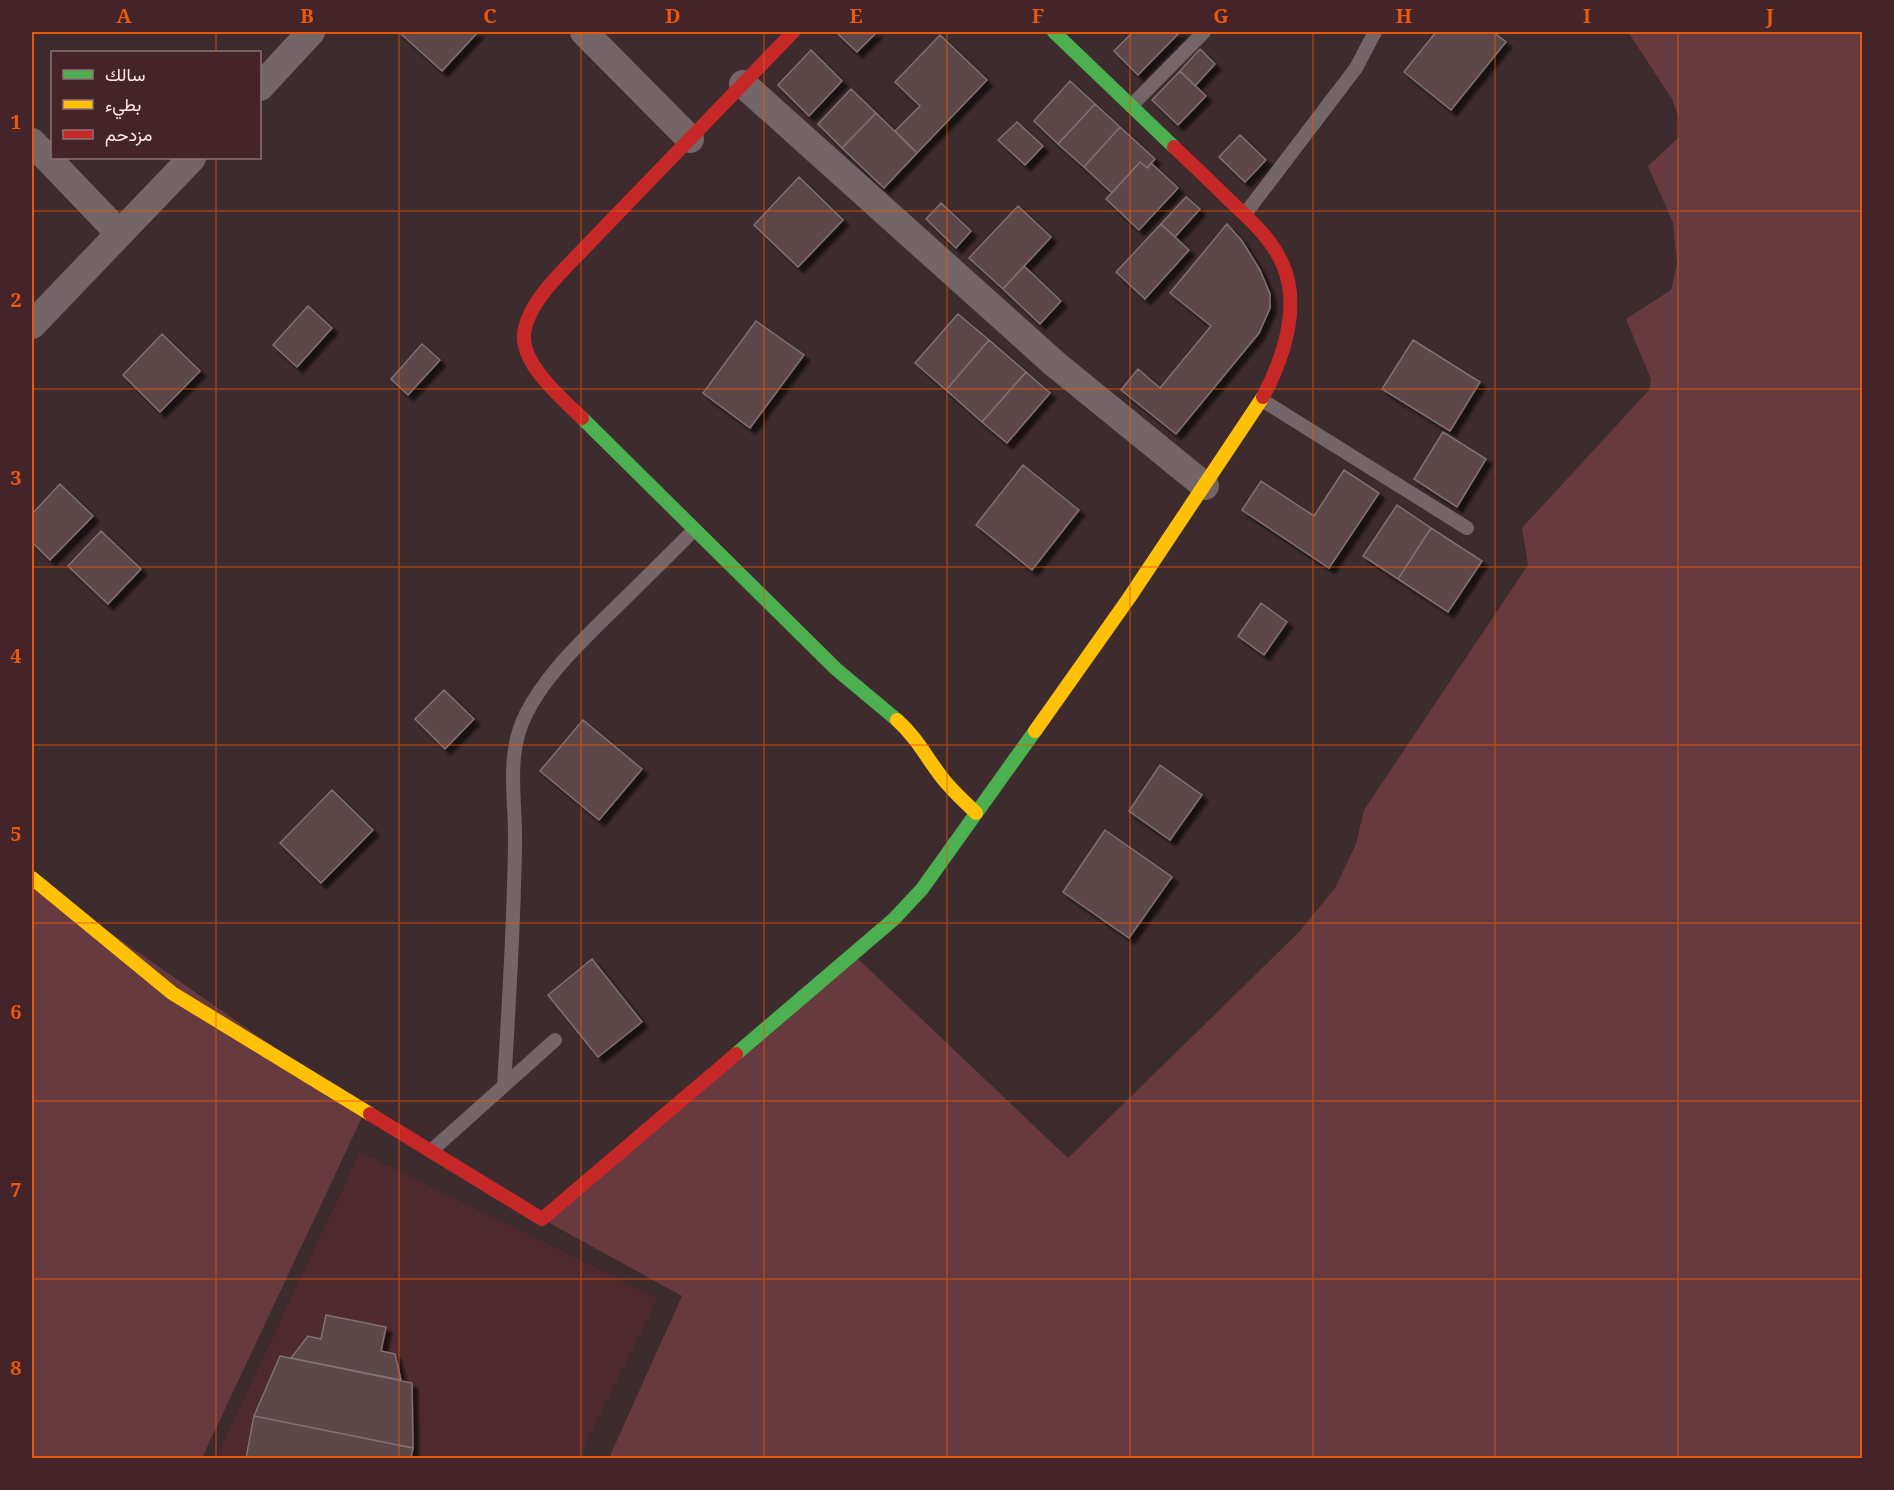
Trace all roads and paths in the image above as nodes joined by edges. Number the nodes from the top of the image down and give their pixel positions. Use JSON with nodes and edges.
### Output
{"nodes":[{"id":1,"x":311,"y":32,"type":"edge"},
{"id":2,"x":584,"y":32,"type":"edge"},
{"id":3,"x":793,"y":32,"type":"edge"},
{"id":4,"x":1054,"y":32,"type":"edge"},
{"id":5,"x":1204,"y":32,"type":"edge"},
{"id":6,"x":1375,"y":32,"type":"edge"},
{"id":7,"x":743,"y":84,"type":"junction"},
{"id":8,"x":261,"y":86,"type":"edge"},
{"id":9,"x":1131,"y":106,"type":"junction"},
{"id":10,"x":690,"y":139,"type":"junction"},
{"id":11,"x":32,"y":142,"type":"edge"},
{"id":12,"x":191,"y":159,"type":"edge"},
{"id":13,"x":1245,"y":214,"type":"junction"},
{"id":14,"x":119,"y":233,"type":"junction"},
{"id":15,"x":32,"y":325,"type":"edge"},
{"id":16,"x":1262,"y":400,"type":"junction"},
{"id":17,"x":1204,"y":486,"type":"junction"},
{"id":18,"x":1467,"y":528,"type":"dead end"},
{"id":19,"x":694,"y":530,"type":"junction"},
{"id":20,"x":976,"y":813,"type":"junction"},
{"id":21,"x":32,"y":878,"type":"edge"},
{"id":22,"x":555,"y":1040,"type":"dead end"},
{"id":23,"x":504,"y":1085,"type":"junction"},
{"id":24,"x":431,"y":1151,"type":"junction"}],
"edges":[{"from":1,"to":8,"type":"street"},
{"from":2,"to":10,"type":"street"},
{"from":3,"to":7,"type":"street"},
{"from":4,"to":9,"type":"street"},
{"from":5,"to":9,"type":"lane"},
{"from":6,"to":13,"type":"lane"},
{"from":7,"to":10,"type":"street"},
{"from":7,"to":17,"type":"street"},
{"from":9,"to":13,"type":"street"},
{"from":10,"to":19,"type":"street"},
{"from":11,"to":14,"type":"street"},
{"from":12,"to":14,"type":"street"},
{"from":13,"to":16,"type":"street"},
{"from":14,"to":15,"type":"street"},
{"from":16,"to":17,"type":"street"},
{"from":16,"to":18,"type":"lane"},
{"from":17,"to":20,"type":"street"},
{"from":19,"to":20,"type":"street"},
{"from":19,"to":23,"type":"lane"},
{"from":20,"to":24,"type":"street"},
{"from":21,"to":24,"type":"street"},
{"from":22,"to":23,"type":"lane"},
{"from":23,"to":24,"type":"lane"}]}
